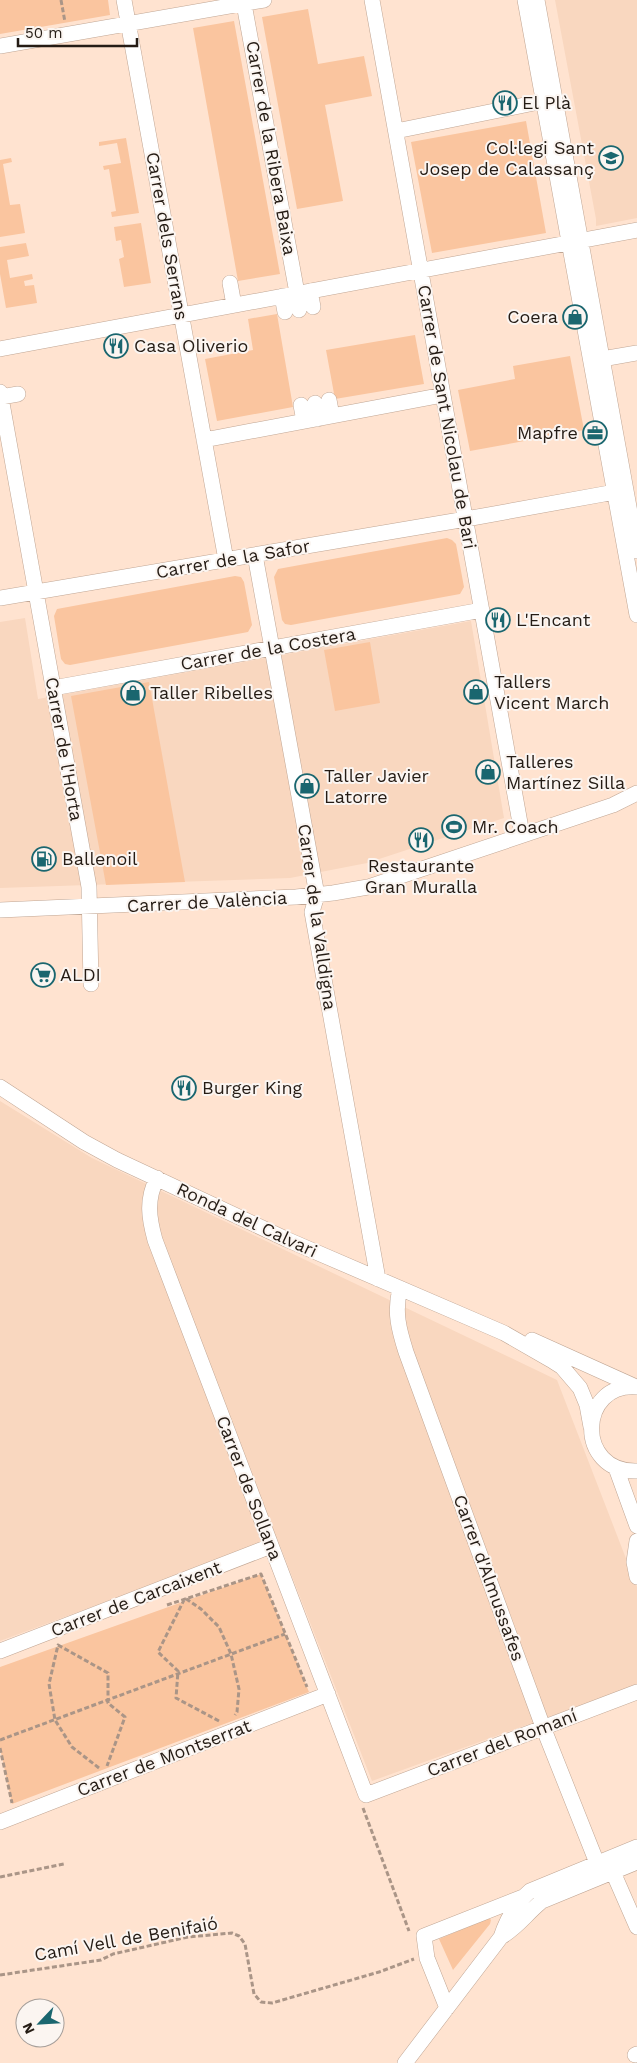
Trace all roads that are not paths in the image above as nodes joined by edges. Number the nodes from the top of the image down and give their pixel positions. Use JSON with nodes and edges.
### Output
{"nodes":[{"id":1,"x":124,"y":0,"type":"edge"},
{"id":2,"x":264,"y":0,"type":"edge"},
{"id":3,"x":372,"y":0,"type":"edge"},
{"id":4,"x":525,"y":0,"type":"edge"},
{"id":5,"x":537,"y":0,"type":"edge"},
{"id":6,"x":244,"y":4,"type":"junction"},
{"id":7,"x":128,"y":24,"type":"junction"},
{"id":8,"x":0,"y":46,"type":"edge"},
{"id":9,"x":544,"y":101,"type":"junction"},
{"id":10,"x":396,"y":131,"type":"junction"},
{"id":11,"x":637,"y":230,"type":"edge"},
{"id":12,"x":575,"y":241,"type":"junction"},
{"id":13,"x":421,"y":270,"type":"junction"},
{"id":14,"x":230,"y":283,"type":"dead end"},
{"id":15,"x":296,"y":293,"type":"junction"},
{"id":16,"x":234,"y":305,"type":"junction"},
{"id":17,"x":181,"y":315,"type":"junction"},
{"id":18,"x":0,"y":349,"type":"edge"},
{"id":19,"x":637,"y":353,"type":"edge"},
{"id":20,"x":602,"y":359,"type":"junction"},
{"id":21,"x":18,"y":394,"type":"dead end"},
{"id":22,"x":0,"y":395,"type":"edge"},
{"id":23,"x":443,"y":395,"type":"junction"},
{"id":24,"x":318,"y":419,"type":"junction"},
{"id":25,"x":204,"y":440,"type":"junction"},
{"id":26,"x":626,"y":491,"type":"edge"},
{"id":27,"x":466,"y":520,"type":"junction"},
{"id":28,"x":637,"y":551,"type":"edge"},
{"id":29,"x":256,"y":555,"type":"junction"},
{"id":30,"x":226,"y":560,"type":"junction"},
{"id":31,"x":36,"y":592,"type":"junction"},
{"id":32,"x":0,"y":598,"type":"edge"},
{"id":33,"x":482,"y":610,"type":"junction"},
{"id":34,"x":637,"y":615,"type":"edge"},
{"id":35,"x":272,"y":648,"type":"junction"},
{"id":36,"x":53,"y":688,"type":"junction"},
{"id":37,"x":637,"y":793,"type":"edge"},
{"id":38,"x":522,"y":834,"type":"junction"},
{"id":39,"x":317,"y":895,"type":"junction"},
{"id":40,"x":88,"y":907,"type":"junction"},
{"id":41,"x":0,"y":910,"type":"edge"},
{"id":42,"x":91,"y":984,"type":"dead end"},
{"id":43,"x":0,"y":1087,"type":"edge"},
{"id":44,"x":157,"y":1178,"type":"junction"},
{"id":45,"x":378,"y":1279,"type":"junction"},
{"id":46,"x":400,"y":1289,"type":"junction"},
{"id":47,"x":504,"y":1333,"type":"junction"},
{"id":48,"x":636,"y":1386,"type":"edge"},
{"id":49,"x":591,"y":1427,"type":"junction"},
{"id":50,"x":616,"y":1468,"type":"junction"},
{"id":51,"x":637,"y":1471,"type":"edge"},
{"id":52,"x":637,"y":1526,"type":"edge"},
{"id":53,"x":637,"y":1542,"type":"edge"},
{"id":54,"x":272,"y":1546,"type":"junction"},
{"id":55,"x":637,"y":1577,"type":"edge"},
{"id":56,"x":0,"y":1651,"type":"edge"},
{"id":57,"x":637,"y":1692,"type":"edge"},
{"id":58,"x":328,"y":1694,"type":"junction"},
{"id":59,"x":543,"y":1727,"type":"junction"},
{"id":60,"x":366,"y":1795,"type":"joint"},
{"id":61,"x":0,"y":1822,"type":"edge"},
{"id":62,"x":637,"y":1847,"type":"edge"},
{"id":63,"x":637,"y":1862,"type":"edge"},
{"id":64,"x":606,"y":1865,"type":"junction"},
{"id":65,"x":523,"y":1897,"type":"junction"},
{"id":66,"x":637,"y":1927,"type":"edge"},
{"id":67,"x":501,"y":1937,"type":"junction"},
{"id":68,"x":448,"y":2008,"type":"junction"},
{"id":69,"x":405,"y":2063,"type":"edge"}],
"edges":[{"from":1,"to":7,"type":"street","name":"Carrer dels Serrans"},
{"from":2,"to":6,"type":"street"},
{"from":3,"to":10,"type":"street","name":"Carrer de Sant Nicolau de Bari"},
{"from":4,"to":9,"type":"street"},
{"from":5,"to":12,"type":"street"},
{"from":6,"to":7,"type":"street"},
{"from":6,"to":15,"type":"street","name":"Carrer de la Ribera Baixa"},
{"from":7,"to":8,"type":"street"},
{"from":7,"to":17,"type":"street","name":"Carrer dels Serrans"},
{"from":9,"to":10,"type":"street"},
{"from":9,"to":12,"type":"street"},
{"from":10,"to":13,"type":"street","name":"Carrer de Sant Nicolau de Bari"},
{"from":11,"to":12,"type":"street"},
{"from":12,"to":13,"type":"street"},
{"from":12,"to":20,"type":"street"},
{"from":12,"to":26,"type":"street"},
{"from":13,"to":15,"type":"street"},
{"from":13,"to":23,"type":"street","name":"Carrer de Sant Nicolau de Bari"},
{"from":14,"to":16,"type":"street"},
{"from":15,"to":15,"type":"street"},
{"from":15,"to":16,"type":"street"},
{"from":16,"to":17,"type":"street"},
{"from":17,"to":18,"type":"street"},
{"from":17,"to":25,"type":"street","name":"Carrer dels Serrans"},
{"from":19,"to":20,"type":"street"},
{"from":20,"to":26,"type":"street"},
{"from":21,"to":22,"type":"street"},
{"from":22,"to":31,"type":"street","name":"Carrer de l'Horta"},
{"from":23,"to":24,"type":"street"},
{"from":23,"to":27,"type":"street","name":"Carrer de Sant Nicolau de Bari"},
{"from":24,"to":24,"type":"street"},
{"from":24,"to":25,"type":"street"},
{"from":25,"to":30,"type":"street","name":"Carrer dels Serrans"},
{"from":26,"to":27,"type":"street","name":"Carrer de la Safor"},
{"from":26,"to":28,"type":"street"},
{"from":26,"to":34,"type":"street"},
{"from":27,"to":29,"type":"street","name":"Carrer de la Safor"},
{"from":27,"to":33,"type":"street","name":"Carrer de Sant Nicolau de Bari"},
{"from":29,"to":30,"type":"street","name":"Carrer de la Safor"},
{"from":29,"to":35,"type":"street","name":"Carrer de la Valldigna"},
{"from":30,"to":31,"type":"street","name":"Carrer de la Safor"},
{"from":31,"to":32,"type":"street","name":"Carrer de la Safor"},
{"from":31,"to":36,"type":"street","name":"Carrer de l'Horta"},
{"from":33,"to":35,"type":"street","name":"Carrer de la Costera"},
{"from":33,"to":38,"type":"street","name":"Carrer de Sant Nicolau de Bari"},
{"from":35,"to":36,"type":"street","name":"Carrer de la Costera"},
{"from":35,"to":39,"type":"street","name":"Carrer de la Valldigna"},
{"from":36,"to":40,"type":"street","name":"Carrer de l'Horta"},
{"from":37,"to":38,"type":"street","name":"Carrer de València"},
{"from":38,"to":39,"type":"street","name":"Carrer de València"},
{"from":39,"to":40,"type":"street","name":"Carrer de València"},
{"from":39,"to":45,"type":"street","name":"Carrer de la Valldigna"},
{"from":40,"to":41,"type":"street","name":"Carrer de València"},
{"from":40,"to":42,"type":"street","name":"Carrer de l'Horta"},
{"from":43,"to":44,"type":"street","name":"Ronda del Calvari"},
{"from":44,"to":45,"type":"street","name":"Ronda del Calvari"},
{"from":44,"to":54,"type":"street","name":"Carrer de Sollana"},
{"from":45,"to":46,"type":"street","name":"Ronda del Calvari"},
{"from":46,"to":47,"type":"street","name":"Ronda del Calvari"},
{"from":46,"to":59,"type":"street","name":"Carrer d'Almussafes"},
{"from":47,"to":48,"type":"street","name":"Ronda del Calvari"},
{"from":47,"to":49,"type":"street","name":"Ronda del Calvari"},
{"from":48,"to":49,"type":"street"},
{"from":49,"to":50,"type":"street","name":"Ronda del Calvari"},
{"from":50,"to":51,"type":"street"},
{"from":50,"to":52,"type":"street"},
{"from":53,"to":55,"type":"street"},
{"from":54,"to":56,"type":"street","name":"Carrer de Carcaixent"},
{"from":54,"to":58,"type":"street","name":"Carrer de Sollana"},
{"from":57,"to":59,"type":"street","name":"Carrer del Romaní"},
{"from":58,"to":60,"type":"street","name":"Carrer de Sollana"},
{"from":58,"to":61,"type":"street","name":"Carrer de Montserrat"},
{"from":59,"to":60,"type":"street","name":"Carrer del Romaní"},
{"from":59,"to":64,"type":"street","name":"Carrer d'Almussafes"},
{"from":62,"to":64,"type":"street"},
{"from":63,"to":64,"type":"street"},
{"from":64,"to":65,"type":"street"},
{"from":64,"to":66,"type":"street","name":"Carrer d'Almussafes"},
{"from":64,"to":67,"type":"street"},
{"from":65,"to":67,"type":"street"},
{"from":65,"to":68,"type":"street"},
{"from":67,"to":68,"type":"street"},
{"from":68,"to":69,"type":"street"}]}
